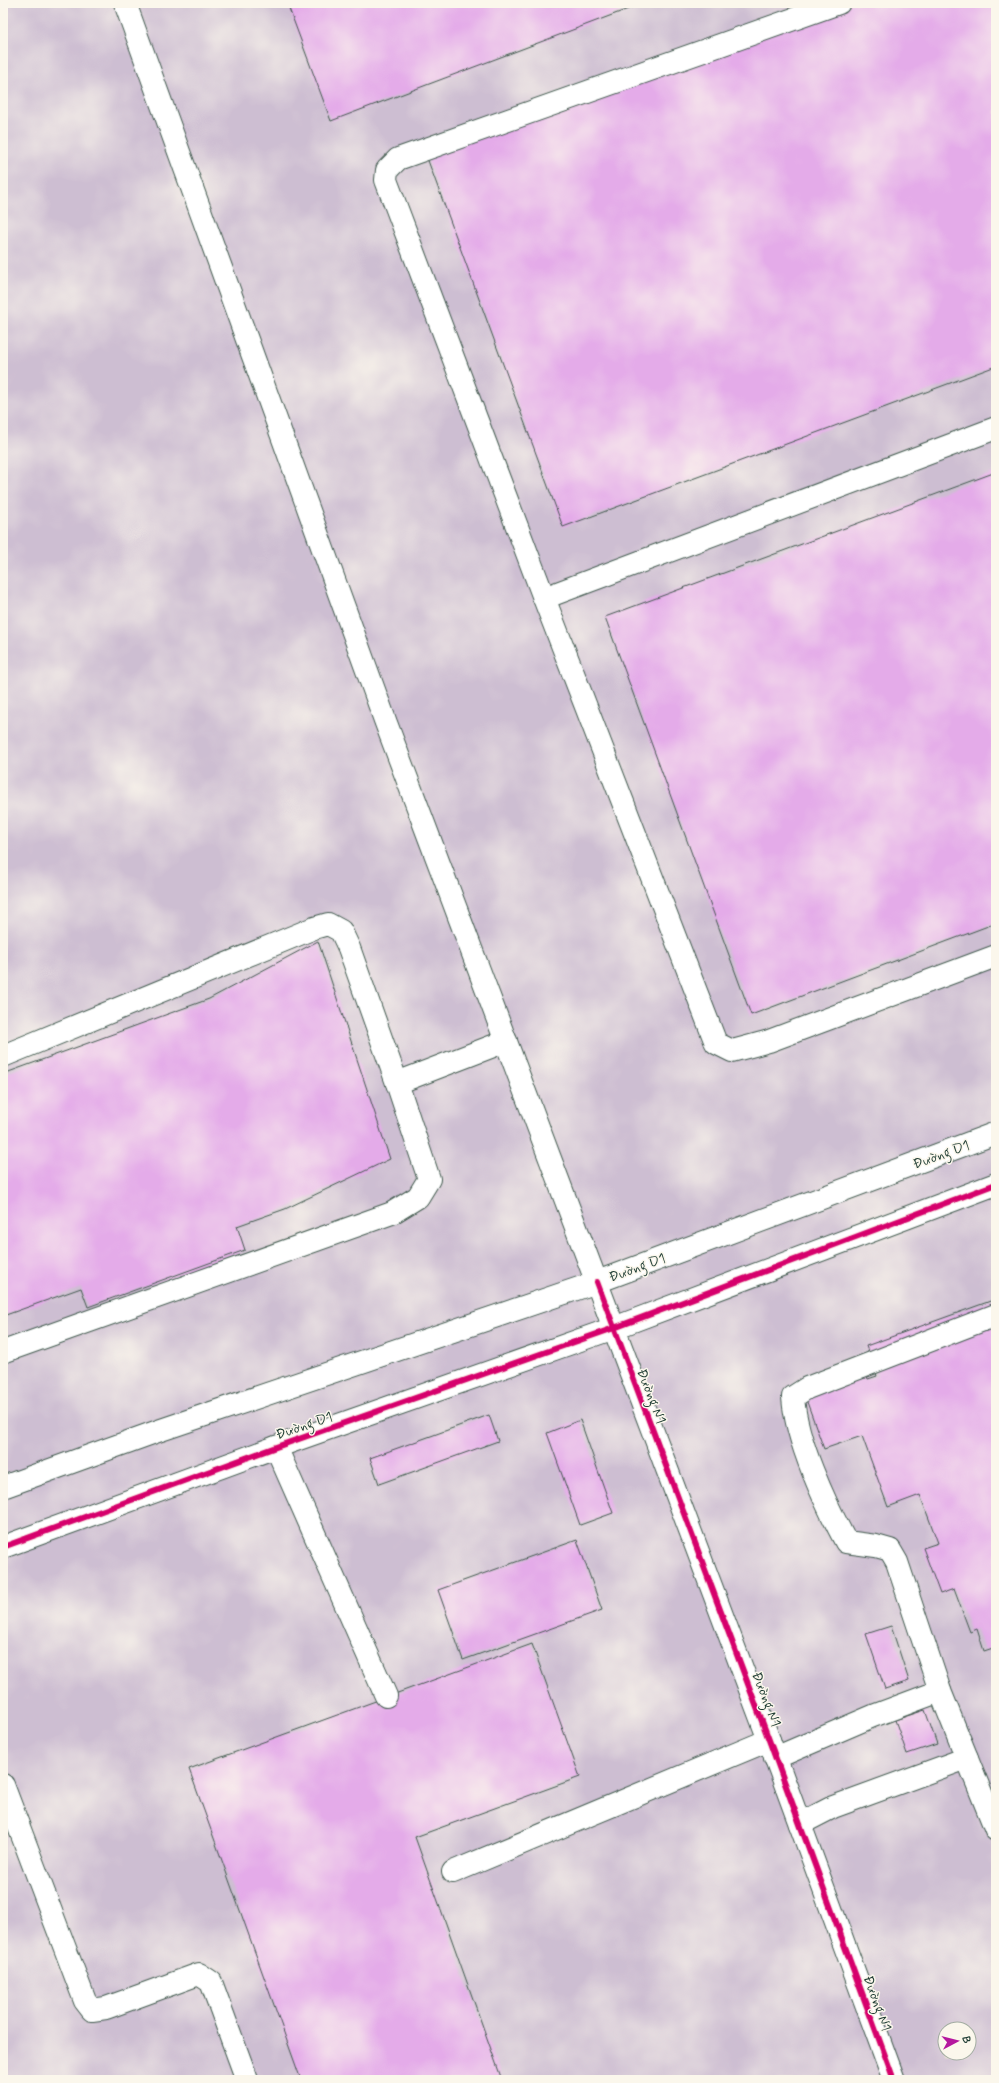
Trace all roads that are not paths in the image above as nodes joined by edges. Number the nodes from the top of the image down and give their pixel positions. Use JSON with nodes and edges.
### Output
{"nodes":[{"id":1,"x":125,"y":3,"type":"edge"},
{"id":2,"x":839,"y":3,"type":"edge"},
{"id":3,"x":996,"y":428,"type":"edge"},
{"id":4,"x":544,"y":598,"type":"junction"},
{"id":5,"x":996,"y":956,"type":"edge"},
{"id":6,"x":506,"y":1041,"type":"junction"},
{"id":7,"x":3,"y":1056,"type":"edge"},
{"id":8,"x":397,"y":1082,"type":"junction"},
{"id":9,"x":996,"y":1133,"type":"edge"},
{"id":10,"x":996,"y":1184,"type":"edge"},
{"id":11,"x":597,"y":1282,"type":"junction"},
{"id":12,"x":996,"y":1315,"type":"edge"},
{"id":13,"x":614,"y":1328,"type":"junction"},
{"id":14,"x":3,"y":1352,"type":"edge"},
{"id":15,"x":276,"y":1447,"type":"junction"},
{"id":16,"x":3,"y":1487,"type":"edge"},
{"id":17,"x":3,"y":1546,"type":"edge"},
{"id":18,"x":940,"y":1691,"type":"junction"},
{"id":19,"x":386,"y":1696,"type":"dead end"},
{"id":20,"x":772,"y":1749,"type":"junction"},
{"id":21,"x":967,"y":1758,"type":"junction"},
{"id":22,"x":3,"y":1785,"type":"edge"},
{"id":23,"x":800,"y":1824,"type":"junction"},
{"id":24,"x":996,"y":1830,"type":"edge"},
{"id":25,"x":453,"y":1872,"type":"dead end"},
{"id":26,"x":247,"y":2080,"type":"edge"},
{"id":27,"x":894,"y":2080,"type":"edge"}],
"edges":[{"from":1,"to":6,"type":"street","name":"Đường N1"},
{"from":2,"to":4,"type":"street"},
{"from":3,"to":4,"type":"street"},
{"from":4,"to":5,"type":"street"},
{"from":6,"to":8,"type":"street"},
{"from":6,"to":11,"type":"street","name":"Đường N1"},
{"from":7,"to":8,"type":"street"},
{"from":8,"to":14,"type":"street"},
{"from":9,"to":11,"type":"street","name":"Đường D1"},
{"from":10,"to":13,"type":"street","name":"Đường D1"},
{"from":11,"to":13,"type":"street","name":"Đường N1"},
{"from":11,"to":16,"type":"street","name":"Đường D1"},
{"from":12,"to":18,"type":"street"},
{"from":13,"to":15,"type":"street","name":"Đường D1"},
{"from":13,"to":20,"type":"street","name":"Đường N1"},
{"from":15,"to":17,"type":"street","name":"Đường D1"},
{"from":15,"to":19,"type":"street"},
{"from":18,"to":20,"type":"street"},
{"from":18,"to":21,"type":"street"},
{"from":20,"to":23,"type":"street","name":"Đường N1"},
{"from":20,"to":25,"type":"street"},
{"from":21,"to":23,"type":"street"},
{"from":21,"to":24,"type":"street"},
{"from":22,"to":26,"type":"street"},
{"from":23,"to":27,"type":"street","name":"Đường N1"}]}
